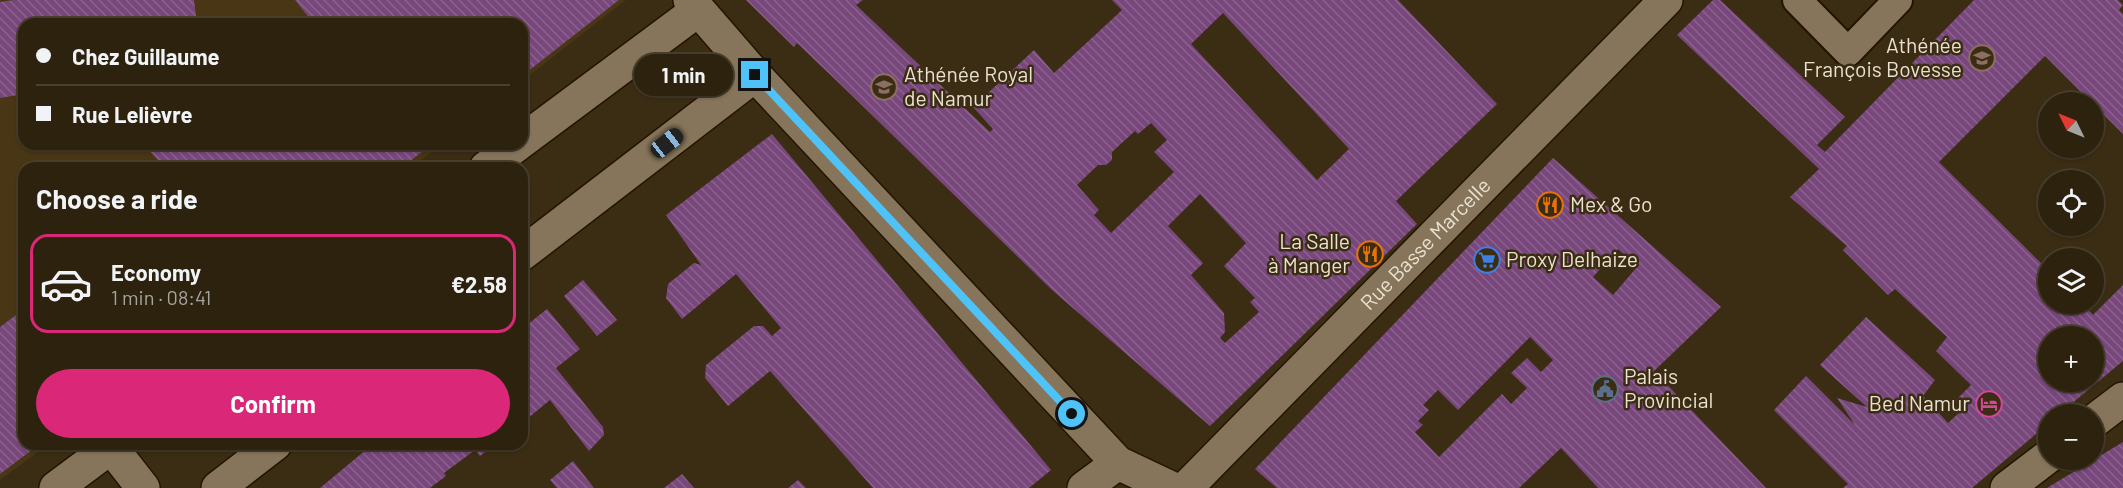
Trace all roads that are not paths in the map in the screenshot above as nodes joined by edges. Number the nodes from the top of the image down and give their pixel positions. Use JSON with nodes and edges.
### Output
{"nodes":[{"id":1,"x":1666,"y":0,"type":"edge"},
{"id":2,"x":1797,"y":0,"type":"edge"},
{"id":3,"x":1898,"y":0,"type":"edge"},
{"id":4,"x":694,"y":5,"type":"edge"},
{"id":5,"x":755,"y":75,"type":"junction"},
{"id":6,"x":528,"y":136,"type":"edge"},
{"id":7,"x":510,"y":150,"type":"edge"},
{"id":8,"x":494,"y":162,"type":"edge"},
{"id":9,"x":528,"y":249,"type":"edge"},
{"id":10,"x":2123,"y":399,"type":"edge"},
{"id":11,"x":2104,"y":413,"type":"edge"},
{"id":12,"x":107,"y":450,"type":"edge"},
{"id":13,"x":116,"y":450,"type":"edge"},
{"id":14,"x":267,"y":450,"type":"edge"},
{"id":15,"x":1118,"y":463,"type":"junction"},
{"id":16,"x":2038,"y":464,"type":"edge"},
{"id":17,"x":59,"y":487,"type":"edge"},
{"id":18,"x":143,"y":488,"type":"edge"},
{"id":19,"x":218,"y":488,"type":"edge"},
{"id":20,"x":1084,"y":488,"type":"edge"},
{"id":21,"x":1171,"y":488,"type":"edge"},
{"id":22,"x":1186,"y":488,"type":"edge"},
{"id":23,"x":2007,"y":488,"type":"edge"}],
"edges":[{"from":1,"to":22,"type":"street","name":"Rue Basse Marcelle"},
{"from":2,"to":3,"type":"lane"},
{"from":4,"to":5,"type":"street"},
{"from":4,"to":6,"type":"street"},
{"from":5,"to":9,"type":"street"},
{"from":5,"to":15,"type":"street"},
{"from":7,"to":8,"type":"street"},
{"from":10,"to":11,"type":"street"},
{"from":12,"to":17,"type":"street"},
{"from":13,"to":18,"type":"street"},
{"from":14,"to":19,"type":"street"},
{"from":15,"to":20,"type":"street"},
{"from":15,"to":21,"type":"street"},
{"from":16,"to":23,"type":"street"}]}
